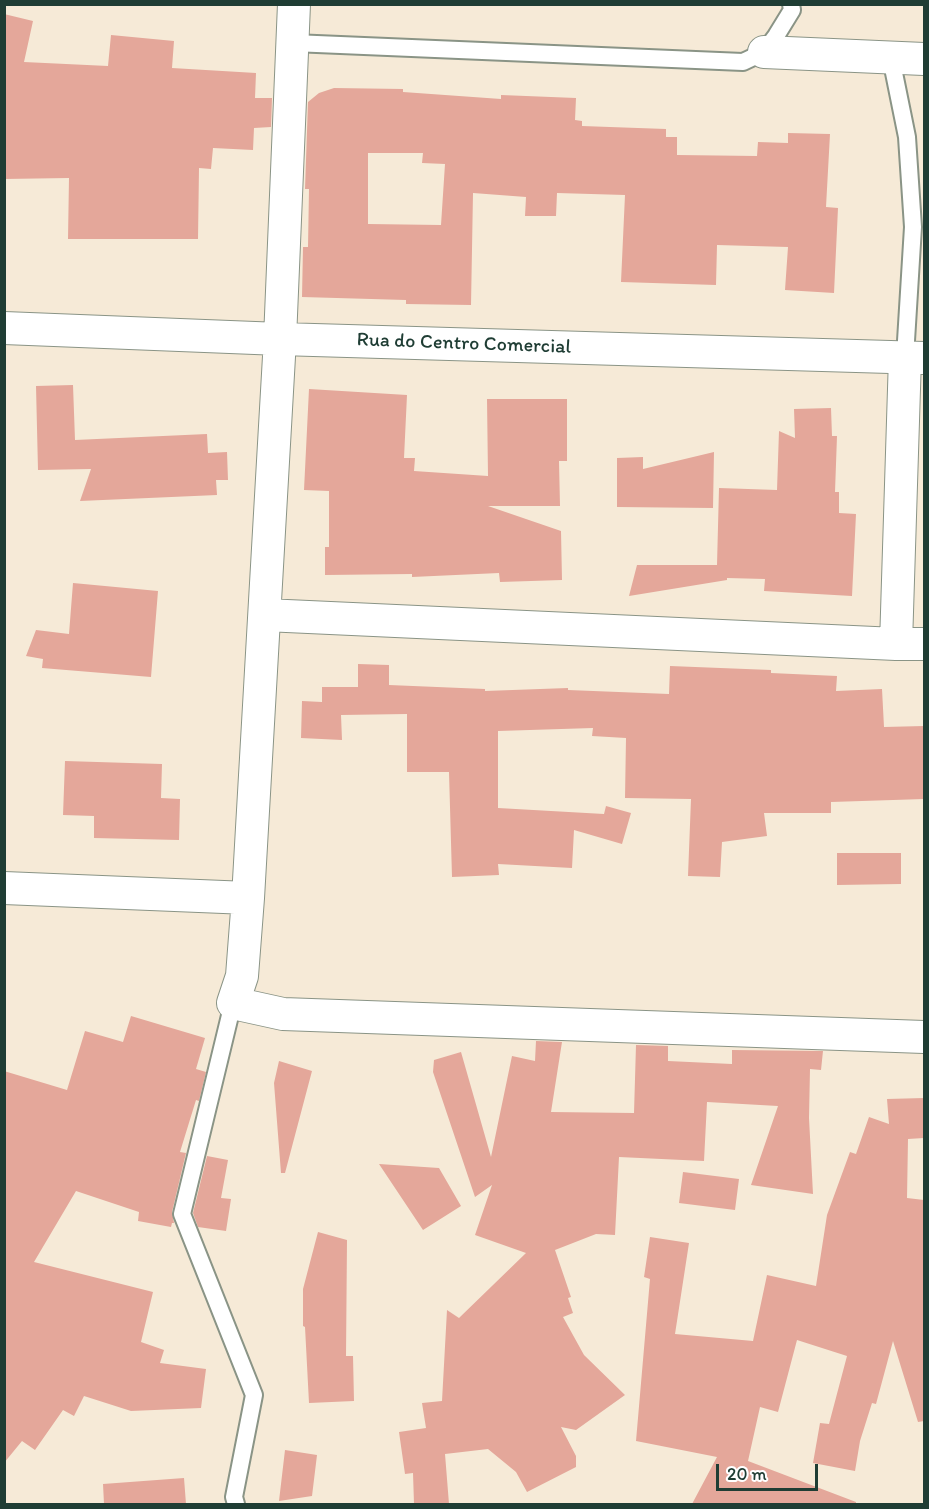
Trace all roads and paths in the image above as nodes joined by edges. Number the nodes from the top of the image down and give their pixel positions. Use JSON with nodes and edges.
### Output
{"nodes":[{"id":1,"x":294,"y":4,"type":"edge"},
{"id":2,"x":791,"y":4,"type":"edge"},
{"id":3,"x":293,"y":43,"type":"junction"},
{"id":4,"x":764,"y":52,"type":"junction"},
{"id":5,"x":891,"y":58,"type":"junction"},
{"id":6,"x":924,"y":59,"type":"edge"},
{"id":7,"x":4,"y":328,"type":"edge"},
{"id":8,"x":280,"y":339,"type":"junction"},
{"id":9,"x":915,"y":357,"type":"edge"},
{"id":10,"x":265,"y":615,"type":"junction"},
{"id":11,"x":910,"y":644,"type":"edge"},
{"id":12,"x":4,"y":888,"type":"edge"},
{"id":13,"x":248,"y":898,"type":"junction"},
{"id":14,"x":233,"y":1003,"type":"junction"},
{"id":15,"x":924,"y":1037,"type":"edge"},
{"id":16,"x":236,"y":1504,"type":"edge"}],
"edges":[{"from":1,"to":3,"type":"street"},
{"from":2,"to":4,"type":"lane"},
{"from":3,"to":4,"type":"lane"},
{"from":3,"to":8,"type":"street"},
{"from":4,"to":5,"type":"street"},
{"from":5,"to":6,"type":"street"},
{"from":5,"to":9,"type":"lane"},
{"from":7,"to":8,"type":"street","name":"Rua do Centro Comercial"},
{"from":8,"to":9,"type":"street","name":"Rua do Centro Comercial"},
{"from":8,"to":10,"type":"street"},
{"from":9,"to":11,"type":"street"},
{"from":10,"to":11,"type":"street"},
{"from":10,"to":13,"type":"street"},
{"from":12,"to":13,"type":"street"},
{"from":13,"to":14,"type":"street"},
{"from":14,"to":15,"type":"street"},
{"from":14,"to":16,"type":"lane"}]}
